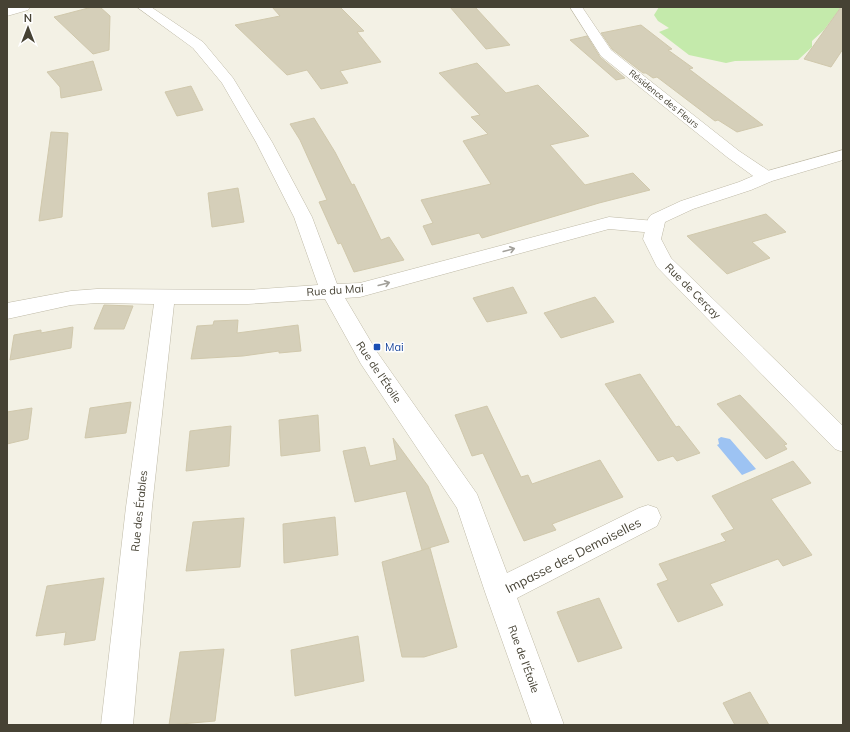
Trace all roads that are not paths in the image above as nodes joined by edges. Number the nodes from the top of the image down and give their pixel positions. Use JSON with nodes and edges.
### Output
{"nodes":[{"id":1,"x":24,"y":7,"type":"edge"},
{"id":2,"x":143,"y":7,"type":"edge"},
{"id":3,"x":576,"y":7,"type":"edge"},
{"id":4,"x":7,"y":12,"type":"edge"},
{"id":5,"x":843,"y":155,"type":"edge"},
{"id":6,"x":766,"y":177,"type":"junction"},
{"id":7,"x":655,"y":227,"type":"junction"},
{"id":8,"x":332,"y":293,"type":"junction"},
{"id":9,"x":165,"y":297,"type":"junction"},
{"id":10,"x":7,"y":312,"type":"edge"},
{"id":11,"x":843,"y":442,"type":"edge"},
{"id":12,"x":648,"y":518,"type":"dead end"},
{"id":13,"x":499,"y":592,"type":"junction"},
{"id":14,"x":117,"y":725,"type":"edge"},
{"id":15,"x":548,"y":725,"type":"edge"}],
"edges":[{"from":1,"to":4,"type":"street"},
{"from":2,"to":8,"type":"street","name":"Rue de l'Étoile"},
{"from":3,"to":6,"type":"street","name":"Résidence des Fleurs"},
{"from":5,"to":6,"type":"street"},
{"from":6,"to":7,"type":"street"},
{"from":8,"to":7,"type":"street","name":"Rue du Mai","one_way":true},
{"from":7,"to":11,"type":"street","name":"Rue de Cerçay"},
{"from":8,"to":9,"type":"street","name":"Rue du Mai"},
{"from":8,"to":13,"type":"street","name":"Rue de l'Étoile"},
{"from":9,"to":10,"type":"street","name":"Rue du Mai"},
{"from":9,"to":14,"type":"street","name":"Rue des Érables"},
{"from":12,"to":13,"type":"street","name":"Impasse des Demoiselles"},
{"from":13,"to":15,"type":"street","name":"Rue de l'Étoile"}]}
